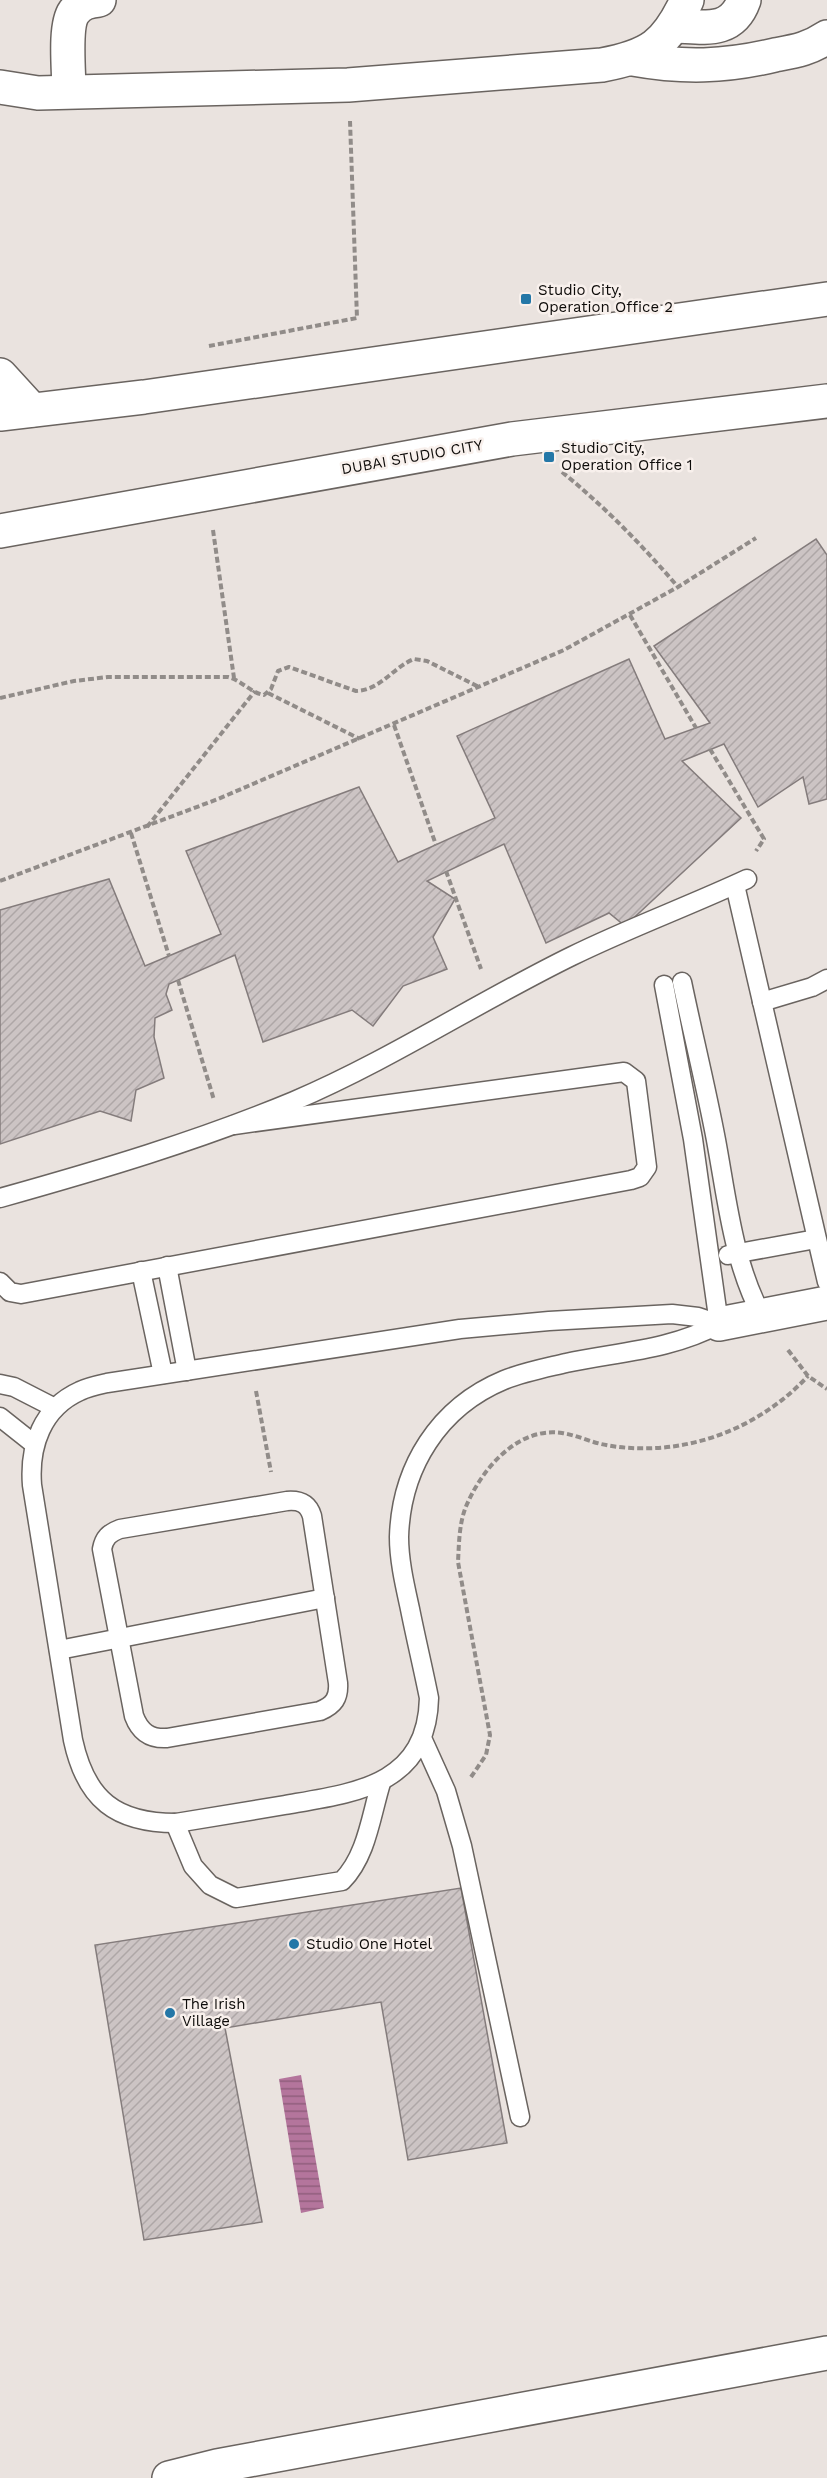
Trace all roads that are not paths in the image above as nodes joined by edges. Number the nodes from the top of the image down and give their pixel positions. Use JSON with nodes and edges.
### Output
{"nodes":[{"id":1,"x":99,"y":0,"type":"edge"},
{"id":2,"x":744,"y":0,"type":"edge"},
{"id":3,"x":681,"y":13,"type":"edge"},
{"id":4,"x":827,"y":37,"type":"edge"},
{"id":5,"x":633,"y":59,"type":"junction"},
{"id":6,"x":0,"y":87,"type":"edge"},
{"id":7,"x":53,"y":92,"type":"junction"},
{"id":8,"x":0,"y":104,"type":"edge"},
{"id":9,"x":827,"y":299,"type":"edge"},
{"id":10,"x":0,"y":375,"type":"edge"},
{"id":11,"x":827,"y":401,"type":"edge"},
{"id":12,"x":32,"y":410,"type":"junction"},
{"id":13,"x":0,"y":414,"type":"edge"},
{"id":14,"x":0,"y":531,"type":"edge"},
{"id":15,"x":827,"y":979,"type":"edge"},
{"id":16,"x":762,"y":1002,"type":"junction"},
{"id":17,"x":228,"y":1127,"type":"junction"},
{"id":18,"x":0,"y":1197,"type":"edge"},
{"id":19,"x":816,"y":1239,"type":"junction"},
{"id":20,"x":738,"y":1254,"type":"junction"},
{"id":21,"x":711,"y":1257,"type":"junction"},
{"id":22,"x":167,"y":1266,"type":"junction"},
{"id":23,"x":141,"y":1271,"type":"junction"},
{"id":24,"x":0,"y":1282,"type":"edge"},
{"id":25,"x":827,"y":1282,"type":"edge"},
{"id":26,"x":827,"y":1303,"type":"edge"},
{"id":27,"x":762,"y":1316,"type":"junction"},
{"id":28,"x":719,"y":1324,"type":"junction"},
{"id":29,"x":187,"y":1371,"type":"junction"},
{"id":30,"x":163,"y":1374,"type":"junction"},
{"id":31,"x":0,"y":1384,"type":"edge"},
{"id":32,"x":55,"y":1408,"type":"junction"},
{"id":33,"x":0,"y":1417,"type":"edge"},
{"id":34,"x":34,"y":1444,"type":"junction"},
{"id":35,"x":325,"y":1598,"type":"junction"},
{"id":36,"x":119,"y":1639,"type":"junction"},
{"id":37,"x":59,"y":1650,"type":"junction"},
{"id":38,"x":422,"y":1738,"type":"junction"},
{"id":39,"x":381,"y":1783,"type":"junction"},
{"id":40,"x":174,"y":1823,"type":"junction"},
{"id":41,"x":520,"y":2117,"type":"dead end"},
{"id":42,"x":827,"y":2353,"type":"edge"},
{"id":43,"x":170,"y":2478,"type":"edge"}],
"edges":[{"from":1,"to":7,"type":"street"},
{"from":2,"to":3,"type":"street"},
{"from":3,"to":5,"type":"street"},
{"from":4,"to":5,"type":"street"},
{"from":5,"to":7,"type":"street"},
{"from":6,"to":7,"type":"street"},
{"from":7,"to":8,"type":"street"},
{"from":9,"to":12,"type":"street"},
{"from":10,"to":12,"type":"street"},
{"from":11,"to":14,"type":"street","name":"DUBAI STUDIO CITY"},
{"from":12,"to":13,"type":"street"},
{"from":15,"to":16,"type":"lane"},
{"from":16,"to":17,"type":"lane"},
{"from":16,"to":19,"type":"lane"},
{"from":17,"to":18,"type":"lane"},
{"from":17,"to":22,"type":"lane"},
{"from":19,"to":20,"type":"lane"},
{"from":19,"to":25,"type":"lane"},
{"from":20,"to":21,"type":"lane"},
{"from":20,"to":21,"type":"lane"},
{"from":20,"to":27,"type":"lane"},
{"from":21,"to":28,"type":"lane"},
{"from":22,"to":23,"type":"lane"},
{"from":22,"to":29,"type":"lane"},
{"from":23,"to":24,"type":"lane"},
{"from":23,"to":30,"type":"lane"},
{"from":26,"to":27,"type":"street"},
{"from":27,"to":28,"type":"street"},
{"from":28,"to":29,"type":"lane"},
{"from":28,"to":38,"type":"lane"},
{"from":29,"to":30,"type":"lane"},
{"from":30,"to":32,"type":"lane"},
{"from":31,"to":32,"type":"lane"},
{"from":32,"to":34,"type":"lane"},
{"from":33,"to":34,"type":"lane"},
{"from":34,"to":37,"type":"lane"},
{"from":35,"to":36,"type":"lane"},
{"from":35,"to":36,"type":"lane"},
{"from":35,"to":36,"type":"lane"},
{"from":36,"to":37,"type":"lane"},
{"from":37,"to":40,"type":"lane"},
{"from":38,"to":39,"type":"lane"},
{"from":38,"to":41,"type":"lane"},
{"from":39,"to":40,"type":"lane"},
{"from":39,"to":40,"type":"lane"},
{"from":42,"to":43,"type":"street"}]}
